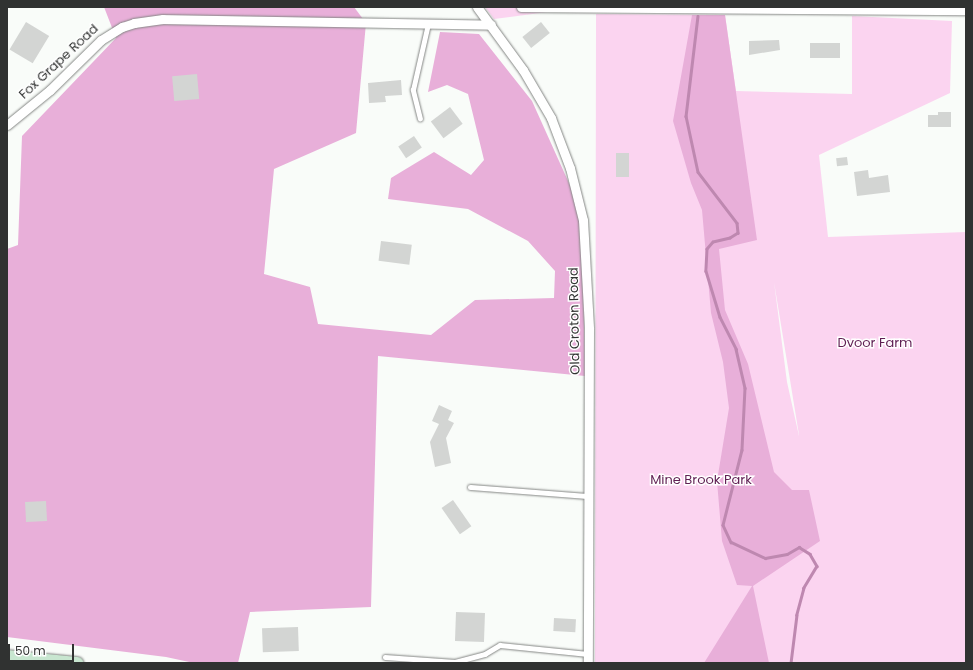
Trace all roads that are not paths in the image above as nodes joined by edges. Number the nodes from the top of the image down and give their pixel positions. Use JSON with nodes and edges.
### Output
{"nodes":[{"id":1,"x":477,"y":7,"type":"edge"},
{"id":2,"x":521,"y":7,"type":"edge"},
{"id":3,"x":659,"y":8,"type":"edge"},
{"id":4,"x":966,"y":10,"type":"edge"},
{"id":5,"x":428,"y":24,"type":"junction"},
{"id":6,"x":491,"y":26,"type":"junction"},
{"id":7,"x":420,"y":119,"type":"dead end"},
{"id":8,"x":7,"y":125,"type":"edge"},
{"id":9,"x":470,"y":487,"type":"dead end"},
{"id":10,"x":588,"y":496,"type":"junction"},
{"id":11,"x":7,"y":656,"type":"edge"},
{"id":12,"x":385,"y":657,"type":"dead end"},
{"id":13,"x":588,"y":659,"type":"edge"},
{"id":14,"x":77,"y":663,"type":"edge"}],
"edges":[{"from":1,"to":6,"type":"street","name":"Old Croton Road"},
{"from":2,"to":3,"type":"street"},
{"from":3,"to":4,"type":"street"},
{"from":5,"to":6,"type":"street","name":"Fox Grape Road"},
{"from":5,"to":7,"type":"lane"},
{"from":5,"to":8,"type":"street","name":"Fox Grape Road"},
{"from":6,"to":10,"type":"street","name":"Old Croton Road"},
{"from":9,"to":10,"type":"lane"},
{"from":10,"to":13,"type":"street","name":"Old Croton Road"},
{"from":11,"to":14,"type":"main road"},
{"from":12,"to":13,"type":"lane"}]}
